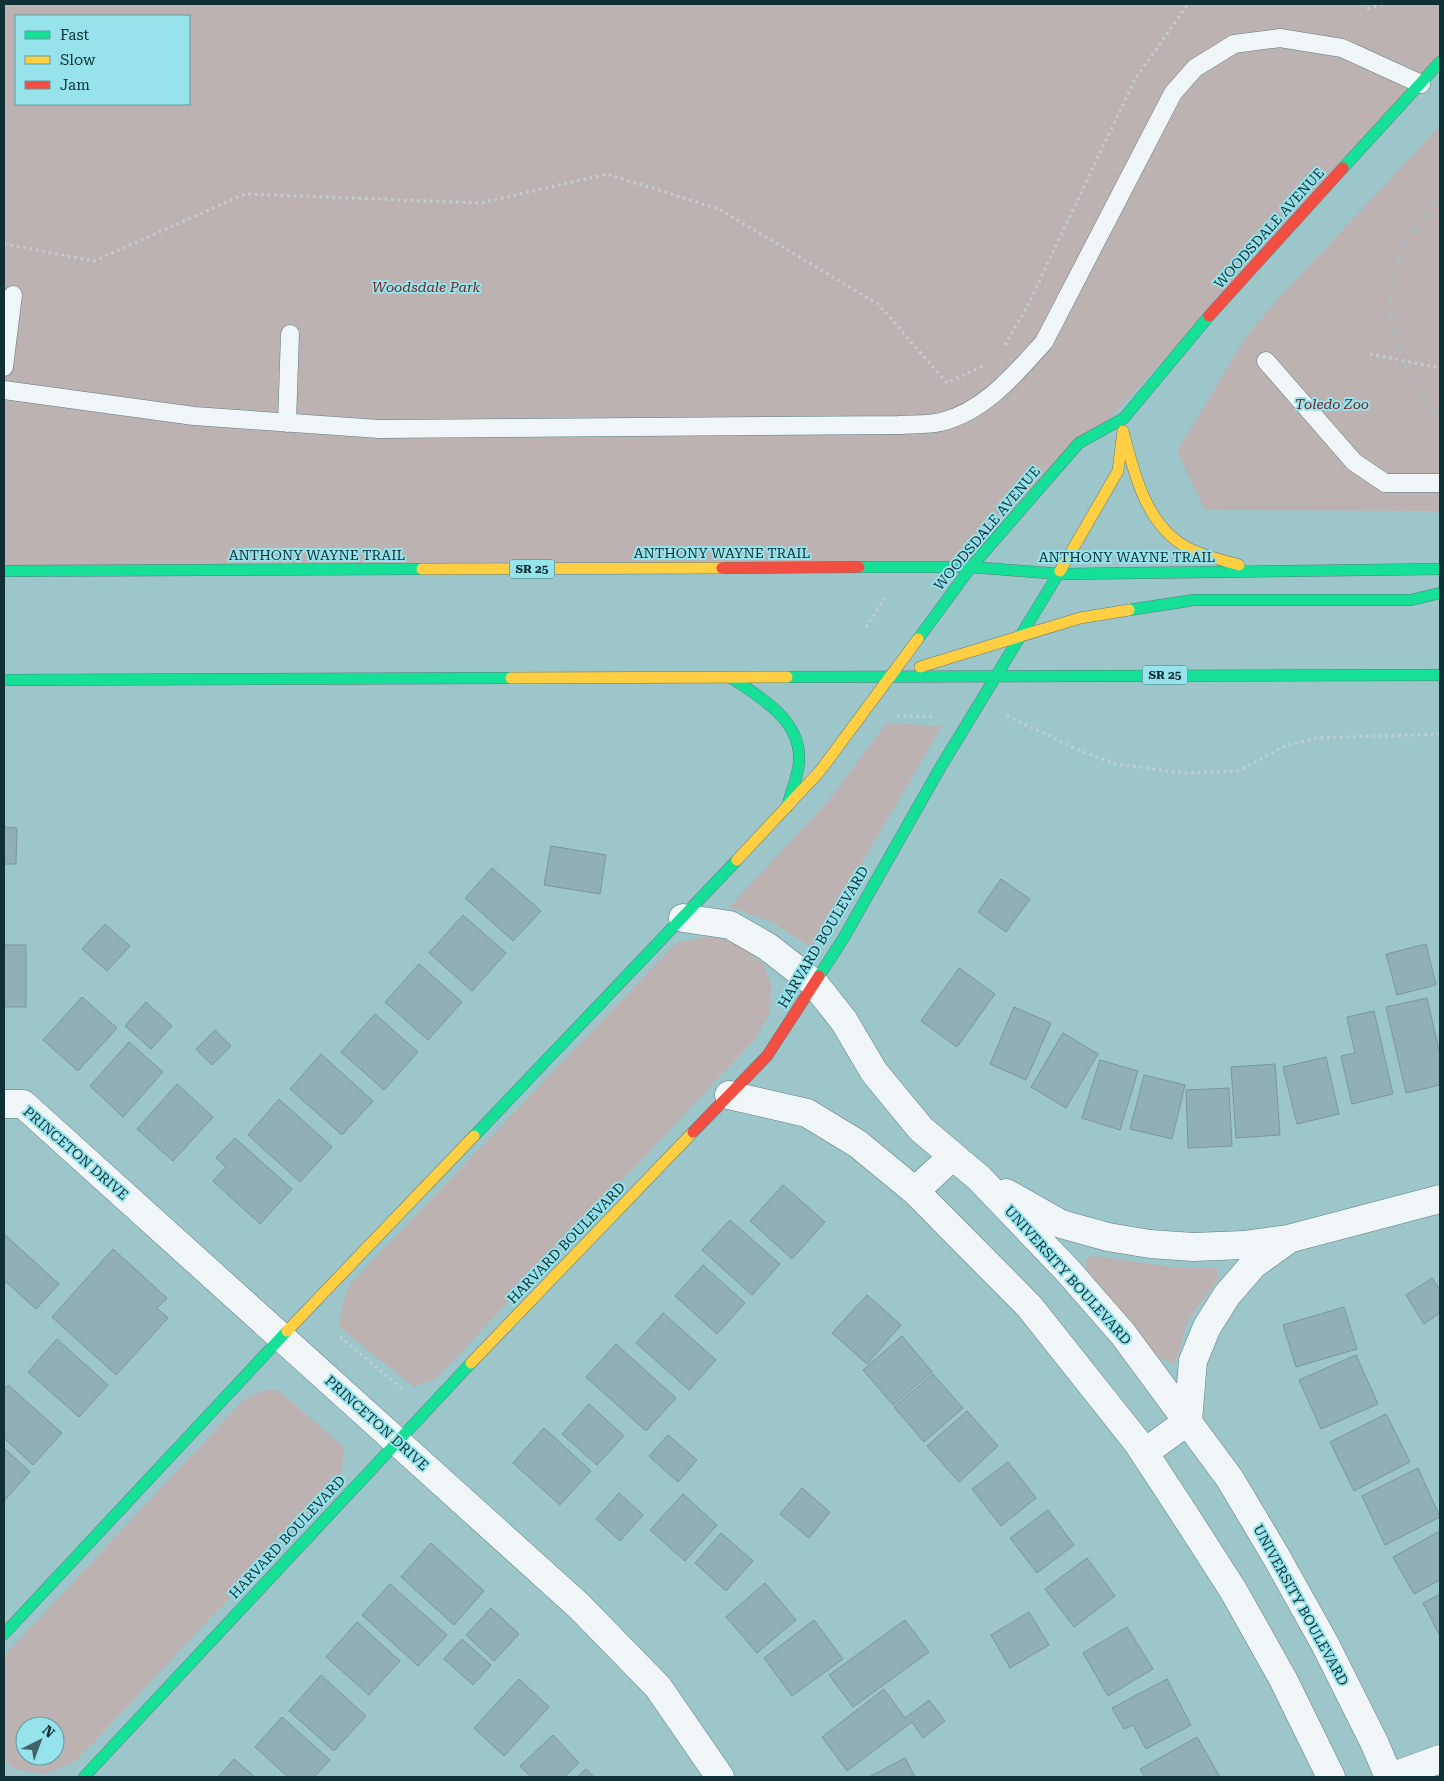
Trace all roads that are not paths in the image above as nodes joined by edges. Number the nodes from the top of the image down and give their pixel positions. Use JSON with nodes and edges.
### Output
{"nodes":[{"id":1,"x":1440,"y":62,"type":"edge"},
{"id":2,"x":1421,"y":84,"type":"junction"},
{"id":3,"x":13,"y":295,"type":"dead end"},
{"id":4,"x":290,"y":334,"type":"dead end"},
{"id":5,"x":1266,"y":361,"type":"dead end"},
{"id":6,"x":4,"y":367,"type":"edge"},
{"id":7,"x":4,"y":390,"type":"edge"},
{"id":8,"x":1124,"y":418,"type":"junction"},
{"id":9,"x":287,"y":423,"type":"junction"},
{"id":10,"x":1123,"y":431,"type":"junction"},
{"id":11,"x":1440,"y":483,"type":"edge"},
{"id":12,"x":971,"y":567,"type":"junction"},
{"id":13,"x":1440,"y":569,"type":"edge"},
{"id":14,"x":4,"y":571,"type":"edge"},
{"id":15,"x":1255,"y":571,"type":"junction"},
{"id":16,"x":1060,"y":574,"type":"junction"},
{"id":17,"x":1440,"y":593,"type":"edge"},
{"id":18,"x":1020,"y":637,"type":"junction"},
{"id":19,"x":996,"y":675,"type":"junction"},
{"id":20,"x":1440,"y":675,"type":"edge"},
{"id":21,"x":889,"y":676,"type":"junction"},
{"id":22,"x":730,"y":677,"type":"junction"},
{"id":23,"x":4,"y":680,"type":"edge"},
{"id":24,"x":787,"y":807,"type":"junction"},
{"id":25,"x":683,"y":918,"type":"junction"},
{"id":26,"x":814,"y":983,"type":"junction"},
{"id":27,"x":729,"y":1095,"type":"junction"},
{"id":28,"x":4,"y":1104,"type":"edge"},
{"id":29,"x":961,"y":1163,"type":"junction"},
{"id":30,"x":915,"y":1191,"type":"junction"},
{"id":31,"x":1440,"y":1199,"type":"edge"},
{"id":32,"x":1288,"y":1239,"type":"junction"},
{"id":33,"x":281,"y":1337,"type":"junction"},
{"id":34,"x":1188,"y":1421,"type":"junction"},
{"id":35,"x":396,"y":1440,"type":"junction"},
{"id":36,"x":1144,"y":1453,"type":"junction"},
{"id":37,"x":4,"y":1634,"type":"edge"},
{"id":38,"x":1440,"y":1759,"type":"edge"},
{"id":39,"x":84,"y":1777,"type":"edge"},
{"id":40,"x":720,"y":1777,"type":"edge"},
{"id":41,"x":1331,"y":1777,"type":"edge"},
{"id":42,"x":1390,"y":1777,"type":"edge"}],
"edges":[{"from":1,"to":2,"type":"main road","name":"WOODSDALE AVENUE"},
{"from":2,"to":8,"type":"main road","name":"WOODSDALE AVENUE"},
{"from":2,"to":9,"type":"lane"},
{"from":3,"to":6,"type":"lane"},
{"from":4,"to":9,"type":"lane"},
{"from":5,"to":11,"type":"lane"},
{"from":7,"to":9,"type":"lane"},
{"from":8,"to":10,"type":"main road"},
{"from":8,"to":12,"type":"main road","name":"WOODSDALE AVENUE"},
{"from":10,"to":15,"type":"main road"},
{"from":10,"to":16,"type":"main road"},
{"from":12,"to":14,"type":"main road","name":"ANTHONY WAYNE TRAIL","number":"SR 25"},
{"from":12,"to":16,"type":"main road","name":"ANTHONY WAYNE TRAIL","number":"SR 25"},
{"from":12,"to":21,"type":"main road","name":"WOODSDALE AVENUE"},
{"from":13,"to":15,"type":"main road","name":"ANTHONY WAYNE TRAIL","number":"SR 25"},
{"from":15,"to":16,"type":"main road","name":"ANTHONY WAYNE TRAIL","number":"SR 25"},
{"from":16,"to":18,"type":"main road"},
{"from":17,"to":18,"type":"main road"},
{"from":18,"to":19,"type":"main road"},
{"from":18,"to":21,"type":"main road"},
{"from":19,"to":20,"type":"main road","number":"SR 25"},
{"from":19,"to":21,"type":"main road","number":"SR 25"},
{"from":19,"to":26,"type":"main road","name":"HARVARD BOULEVARD"},
{"from":21,"to":22,"type":"main road","number":"SR 25"},
{"from":21,"to":24,"type":"main road"},
{"from":22,"to":23,"type":"main road","number":"SR 25"},
{"from":22,"to":24,"type":"main road"},
{"from":24,"to":25,"type":"main road"},
{"from":25,"to":26,"type":"street","name":"UNIVERSITY BOULEVARD"},
{"from":25,"to":33,"type":"main road"},
{"from":26,"to":27,"type":"main road","name":"HARVARD BOULEVARD"},
{"from":26,"to":29,"type":"street","name":"UNIVERSITY BOULEVARD"},
{"from":27,"to":30,"type":"street"},
{"from":27,"to":35,"type":"main road","name":"HARVARD BOULEVARD"},
{"from":28,"to":33,"type":"street","name":"PRINCETON DRIVE"},
{"from":29,"to":30,"type":"street"},
{"from":29,"to":32,"type":"street"},
{"from":29,"to":34,"type":"street","name":"UNIVERSITY BOULEVARD"},
{"from":30,"to":36,"type":"street"},
{"from":31,"to":32,"type":"street"},
{"from":32,"to":34,"type":"street"},
{"from":33,"to":35,"type":"street","name":"PRINCETON DRIVE"},
{"from":33,"to":37,"type":"main road"},
{"from":34,"to":36,"type":"street"},
{"from":34,"to":42,"type":"street","name":"UNIVERSITY BOULEVARD"},
{"from":35,"to":39,"type":"main road","name":"HARVARD BOULEVARD"},
{"from":35,"to":40,"type":"street","name":"PRINCETON DRIVE"},
{"from":36,"to":41,"type":"street"},
{"from":38,"to":42,"type":"street"}]}
